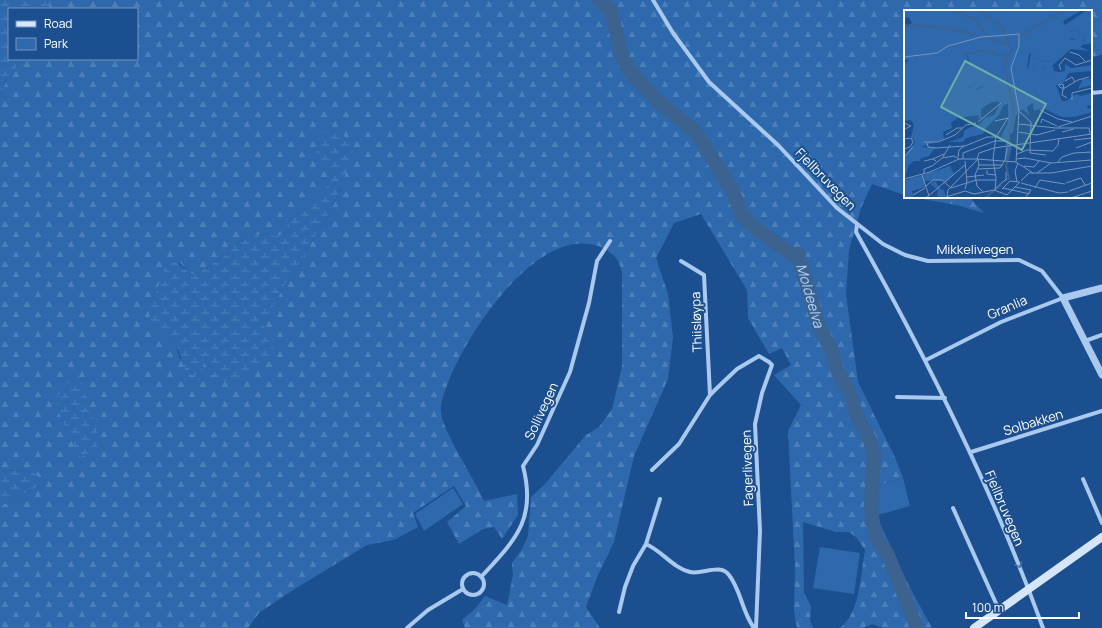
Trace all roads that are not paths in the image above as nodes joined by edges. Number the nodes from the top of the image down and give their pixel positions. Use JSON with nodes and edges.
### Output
{"nodes":[{"id":1,"x":653,"y":0,"type":"edge"},
{"id":2,"x":1102,"y":92,"type":"edge"},
{"id":3,"x":1092,"y":93,"type":"edge"},
{"id":4,"x":857,"y":225,"type":"junction"},
{"id":5,"x":610,"y":241,"type":"dead end"},
{"id":6,"x":681,"y":261,"type":"dead end"},
{"id":7,"x":1102,"y":288,"type":"edge"},
{"id":8,"x":1063,"y":298,"type":"junction"},
{"id":9,"x":1102,"y":335,"type":"edge"},
{"id":10,"x":1085,"y":341,"type":"junction"},
{"id":11,"x":926,"y":360,"type":"junction"},
{"id":12,"x":1102,"y":374,"type":"edge"},
{"id":13,"x":710,"y":395,"type":"junction"},
{"id":14,"x":897,"y":397,"type":"dead end"},
{"id":15,"x":945,"y":398,"type":"junction"},
{"id":16,"x":1102,"y":411,"type":"edge"},
{"id":17,"x":971,"y":452,"type":"junction"},
{"id":18,"x":652,"y":470,"type":"dead end"},
{"id":19,"x":1082,"y":479,"type":"dead end"},
{"id":20,"x":660,"y":499,"type":"dead end"},
{"id":21,"x":953,"y":508,"type":"dead end"},
{"id":22,"x":1102,"y":522,"type":"edge"},
{"id":23,"x":1102,"y":537,"type":"edge"},
{"id":24,"x":646,"y":544,"type":"junction"},
{"id":25,"x":481,"y":577,"type":"junction"},
{"id":26,"x":463,"y":589,"type":"junction"},
{"id":27,"x":1029,"y":589,"type":"junction"},
{"id":28,"x":999,"y":610,"type":"junction"},
{"id":29,"x":619,"y":612,"type":"dead end"},
{"id":30,"x":407,"y":628,"type":"edge"},
{"id":31,"x":755,"y":628,"type":"edge"},
{"id":32,"x":974,"y":628,"type":"edge"},
{"id":33,"x":1043,"y":628,"type":"edge"}],
"edges":[{"from":1,"to":4,"type":"street","name":"Fjellbruvegen"},
{"from":2,"to":3,"type":"street"},
{"from":4,"to":8,"type":"street","name":"Mikkelivegen"},
{"from":4,"to":11,"type":"street","name":"Fjellbruvegen"},
{"from":5,"to":25,"type":"street","name":"Sollivegen"},
{"from":6,"to":13,"type":"street","name":"Thiisløypa"},
{"from":7,"to":8,"type":"street","name":"Granlia"},
{"from":8,"to":10,"type":"street","name":"Mikkelivegen"},
{"from":8,"to":11,"type":"street","name":"Granlia"},
{"from":9,"to":10,"type":"street"},
{"from":10,"to":12,"type":"street","name":"Mikkelivegen"},
{"from":11,"to":15,"type":"street","name":"Fjellbruvegen"},
{"from":13,"to":18,"type":"street","name":"Fagerlivegen"},
{"from":13,"to":31,"type":"street","name":"Fagerlivegen"},
{"from":14,"to":15,"type":"street"},
{"from":15,"to":17,"type":"street","name":"Fjellbruvegen"},
{"from":16,"to":17,"type":"street","name":"Solbakken"},
{"from":17,"to":27,"type":"street","name":"Fjellbruvegen","one_way":true},
{"from":19,"to":22,"type":"street"},
{"from":20,"to":24,"type":"street"},
{"from":21,"to":28,"type":"street"},
{"from":23,"to":27,"type":"main road"},
{"from":24,"to":29,"type":"street"},
{"from":24,"to":31,"type":"street"},
{"from":25,"to":26,"type":"street"},
{"from":25,"to":26,"type":"street","name":"Sollivegen"},
{"from":26,"to":30,"type":"street"},
{"from":27,"to":28,"type":"main road"},
{"from":27,"to":33,"type":"street","name":"Fjellbruvegen"},
{"from":28,"to":32,"type":"main road"}]}
